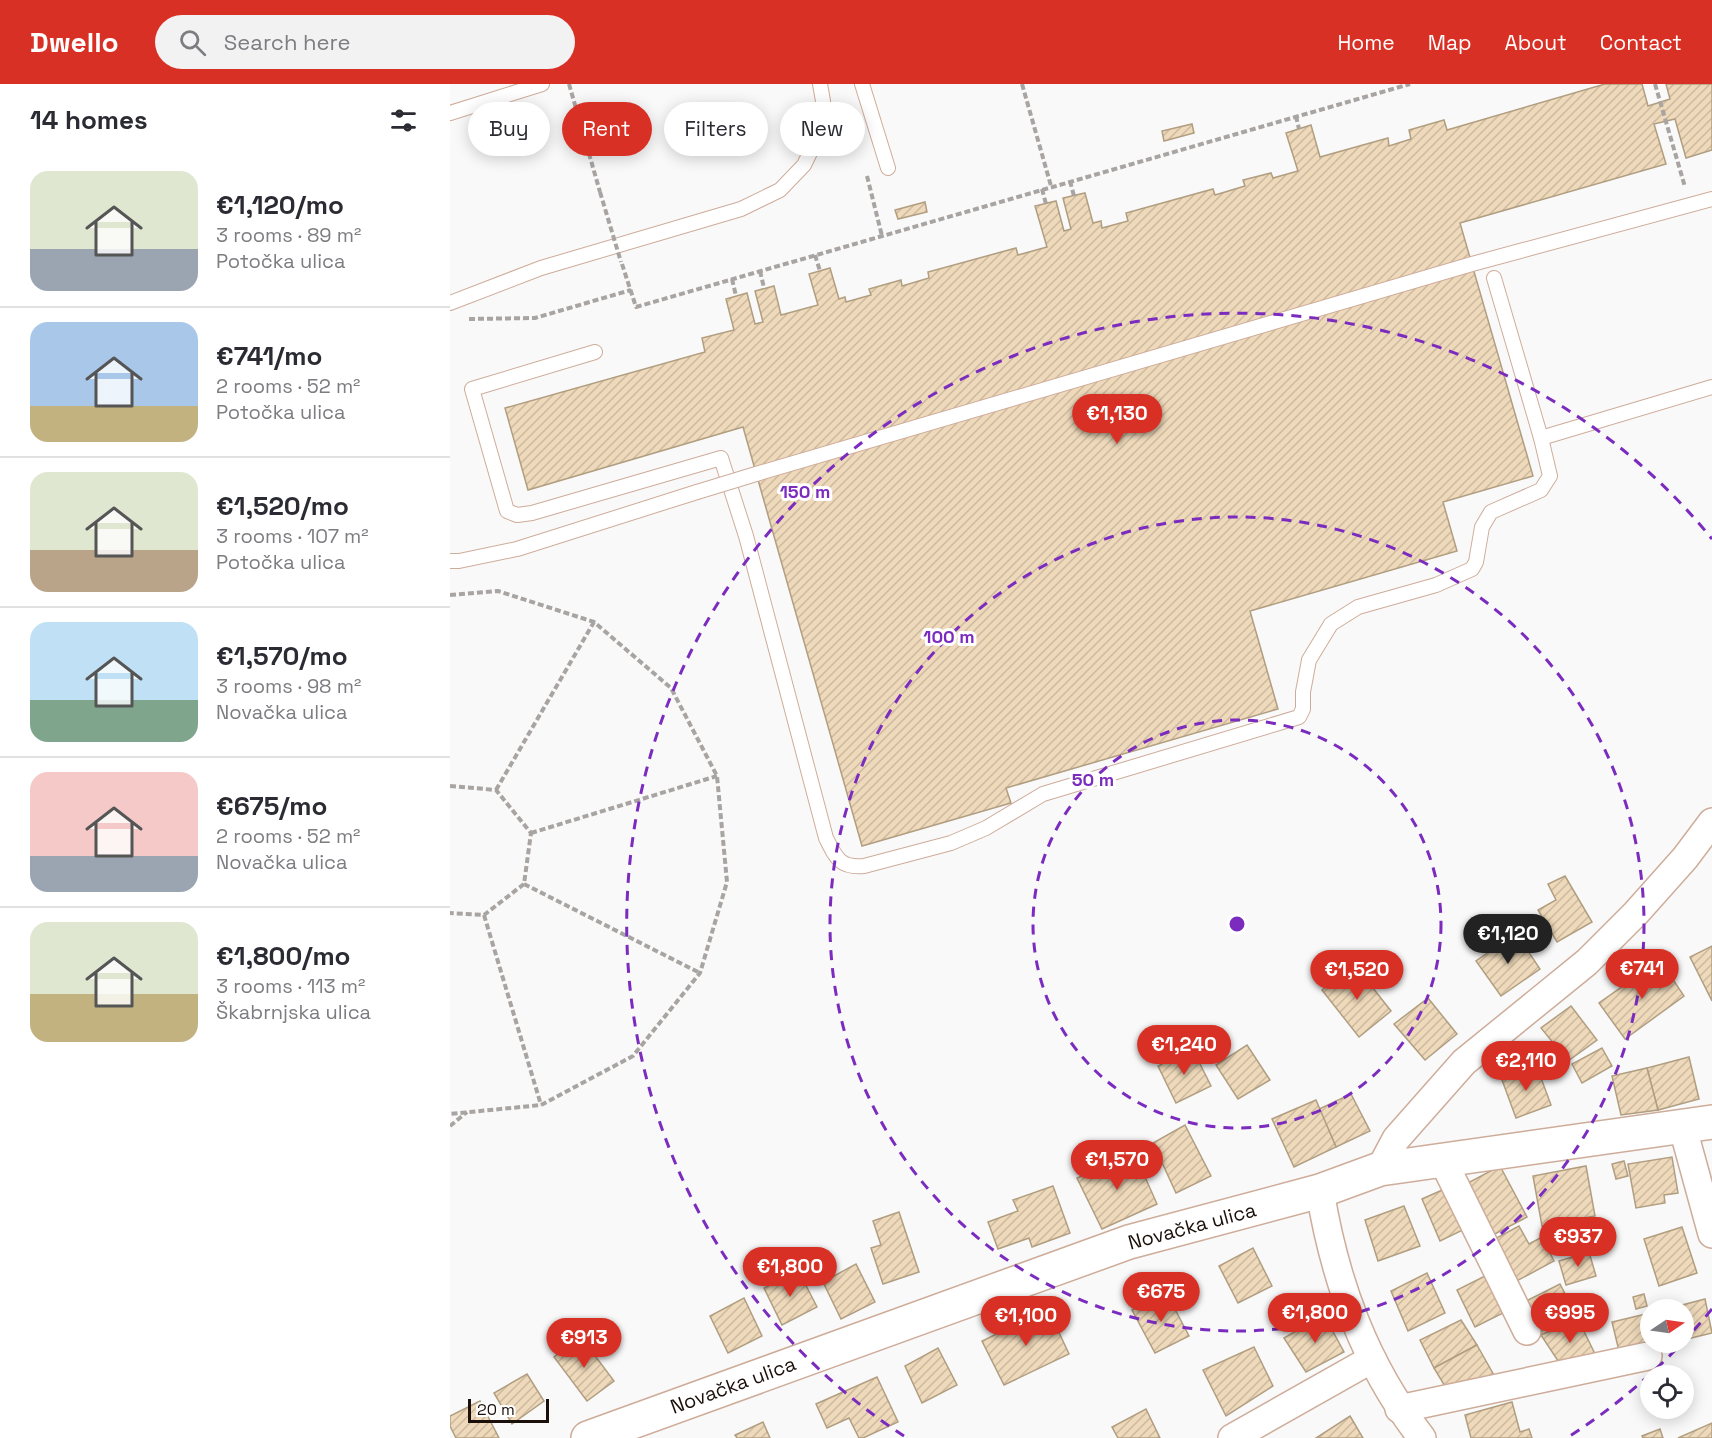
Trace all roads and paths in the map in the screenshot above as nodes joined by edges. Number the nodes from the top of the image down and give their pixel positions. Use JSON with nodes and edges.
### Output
{"nodes":[{"id":1,"x":542,"y":84,"type":"edge"},
{"id":2,"x":569,"y":84,"type":"edge"},
{"id":3,"x":820,"y":84,"type":"edge"},
{"id":4,"x":862,"y":84,"type":"edge"},
{"id":5,"x":1022,"y":84,"type":"edge"},
{"id":6,"x":1410,"y":84,"type":"edge"},
{"id":7,"x":1655,"y":84,"type":"edge"},
{"id":8,"x":450,"y":112,"type":"edge"},
{"id":9,"x":1296,"y":117,"type":"junction"},
{"id":10,"x":1299,"y":129,"type":"dead end"},
{"id":11,"x":888,"y":168,"type":"dead end"},
{"id":12,"x":1070,"y":181,"type":"junction"},
{"id":13,"x":870,"y":184,"type":"dead end"},
{"id":14,"x":1051,"y":186,"type":"junction"},
{"id":15,"x":1042,"y":189,"type":"junction"},
{"id":16,"x":1074,"y":196,"type":"dead end"},
{"id":17,"x":1712,"y":199,"type":"edge"},
{"id":18,"x":1046,"y":204,"type":"dead end"},
{"id":19,"x":1690,"y":205,"type":"junction"},
{"id":20,"x":882,"y":236,"type":"junction"},
{"id":21,"x":815,"y":255,"type":"junction"},
{"id":22,"x":760,"y":271,"type":"junction"},
{"id":23,"x":820,"y":271,"type":"dead end"},
{"id":24,"x":1494,"y":278,"type":"dead end"},
{"id":25,"x":732,"y":279,"type":"junction"},
{"id":26,"x":764,"y":288,"type":"dead end"},
{"id":27,"x":630,"y":290,"type":"junction"},
{"id":28,"x":736,"y":296,"type":"dead end"},
{"id":29,"x":450,"y":303,"type":"edge"},
{"id":30,"x":468,"y":319,"type":"dead end"},
{"id":31,"x":595,"y":352,"type":"dead end"},
{"id":32,"x":1712,"y":387,"type":"edge"},
{"id":33,"x":1541,"y":438,"type":"junction"},
{"id":34,"x":450,"y":561,"type":"edge"},
{"id":35,"x":450,"y":595,"type":"edge"},
{"id":36,"x":594,"y":622,"type":"junction"},
{"id":37,"x":717,"y":776,"type":"junction"},
{"id":38,"x":450,"y":786,"type":"edge"},
{"id":39,"x":496,"y":790,"type":"junction"},
{"id":40,"x":1712,"y":822,"type":"edge"},
{"id":41,"x":531,"y":833,"type":"junction"},
{"id":42,"x":524,"y":884,"type":"junction"},
{"id":43,"x":450,"y":913,"type":"edge"},
{"id":44,"x":484,"y":915,"type":"junction"},
{"id":45,"x":700,"y":973,"type":"junction"},
{"id":46,"x":541,"y":1105,"type":"junction"},
{"id":47,"x":468,"y":1112,"type":"junction"},
{"id":48,"x":450,"y":1113,"type":"edge"},
{"id":49,"x":1697,"y":1123,"type":"edge"},
{"id":50,"x":450,"y":1126,"type":"edge"},
{"id":51,"x":1448,"y":1160,"type":"junction"},
{"id":52,"x":1380,"y":1169,"type":"junction"},
{"id":53,"x":1320,"y":1191,"type":"junction"},
{"id":54,"x":1712,"y":1234,"type":"edge"},
{"id":55,"x":1527,"y":1330,"type":"dead end"},
{"id":56,"x":1648,"y":1356,"type":"dead end"},
{"id":57,"x":1372,"y":1359,"type":"junction"},
{"id":58,"x":1399,"y":1409,"type":"junction"},
{"id":59,"x":588,"y":1438,"type":"edge"},
{"id":60,"x":1232,"y":1438,"type":"edge"},
{"id":61,"x":1422,"y":1438,"type":"edge"}],
"edges":[{"from":1,"to":8,"type":"lane"},
{"from":2,"to":27,"type":"path","bridge":true},
{"from":3,"to":29,"type":"lane"},
{"from":4,"to":11,"type":"lane"},
{"from":5,"to":14,"type":"path"},
{"from":6,"to":9,"type":"path"},
{"from":7,"to":19,"type":"path"},
{"from":9,"to":10,"type":"path"},
{"from":9,"to":12,"type":"path"},
{"from":12,"to":14,"type":"path"},
{"from":12,"to":16,"type":"path"},
{"from":13,"to":20,"type":"path"},
{"from":14,"to":15,"type":"path"},
{"from":15,"to":18,"type":"path"},
{"from":15,"to":20,"type":"path"},
{"from":17,"to":19,"type":"lane"},
{"from":19,"to":34,"type":"lane","bridge":true},
{"from":20,"to":21,"type":"path"},
{"from":21,"to":22,"type":"path"},
{"from":21,"to":23,"type":"path"},
{"from":22,"to":25,"type":"path"},
{"from":22,"to":26,"type":"path"},
{"from":24,"to":33,"type":"lane"},
{"from":25,"to":27,"type":"path"},
{"from":25,"to":28,"type":"path"},
{"from":27,"to":30,"type":"path"},
{"from":31,"to":33,"type":"lane"},
{"from":32,"to":33,"type":"lane"},
{"from":35,"to":36,"type":"path"},
{"from":36,"to":37,"type":"path"},
{"from":36,"to":39,"type":"path"},
{"from":37,"to":41,"type":"path"},
{"from":37,"to":45,"type":"path"},
{"from":38,"to":39,"type":"path"},
{"from":39,"to":41,"type":"path"},
{"from":40,"to":52,"type":"street"},
{"from":41,"to":42,"type":"path"},
{"from":42,"to":44,"type":"path"},
{"from":42,"to":45,"type":"path"},
{"from":43,"to":44,"type":"path"},
{"from":44,"to":46,"type":"path"},
{"from":45,"to":46,"type":"path"},
{"from":46,"to":47,"type":"path"},
{"from":47,"to":48,"type":"path"},
{"from":47,"to":50,"type":"path"},
{"from":49,"to":51,"type":"street","name":"Novačka ulica"},
{"from":49,"to":54,"type":"street"},
{"from":51,"to":52,"type":"street","name":"Novačka ulica"},
{"from":51,"to":55,"type":"street"},
{"from":52,"to":53,"type":"street","name":"Novačka ulica"},
{"from":53,"to":57,"type":"street"},
{"from":53,"to":59,"type":"street","name":"Novačka ulica"},
{"from":56,"to":58,"type":"street"},
{"from":57,"to":58,"type":"street"},
{"from":57,"to":60,"type":"street"},
{"from":58,"to":61,"type":"street"}]}
